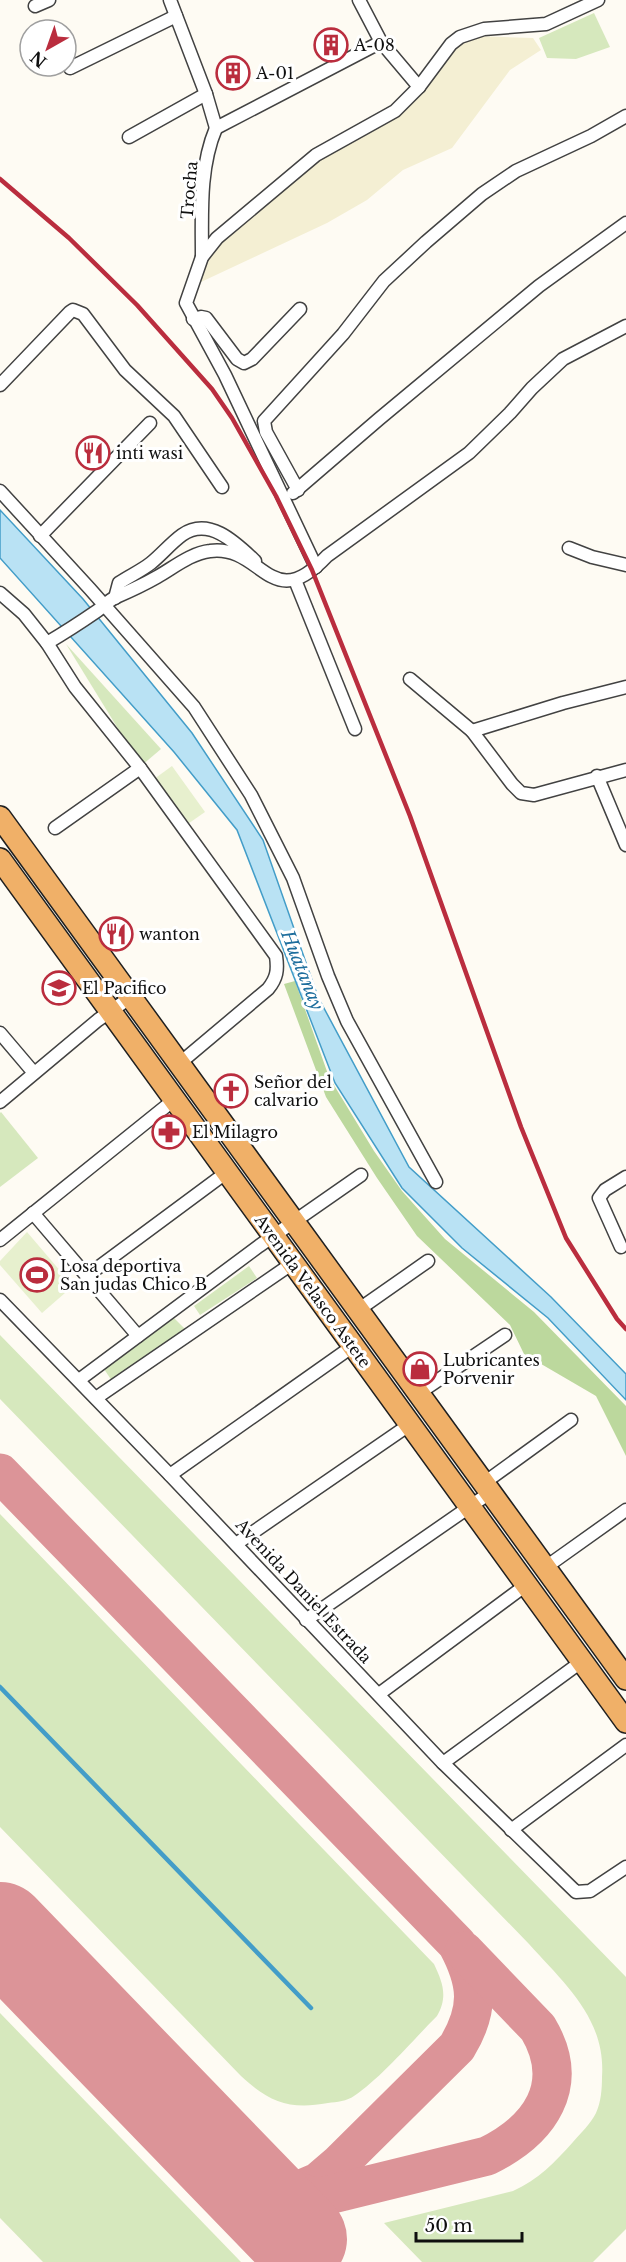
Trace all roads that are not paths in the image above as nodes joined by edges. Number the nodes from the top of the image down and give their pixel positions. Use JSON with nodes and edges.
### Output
{"nodes":[{"id":1,"x":49,"y":0,"type":"edge"},
{"id":2,"x":170,"y":0,"type":"edge"},
{"id":3,"x":359,"y":0,"type":"edge"},
{"id":4,"x":598,"y":0,"type":"edge"},
{"id":5,"x":35,"y":6,"type":"dead end"},
{"id":6,"x":176,"y":16,"type":"junction"},
{"id":7,"x":381,"y":42,"type":"junction"},
{"id":8,"x":78,"y":64,"type":"edge"},
{"id":9,"x":420,"y":87,"type":"junction"},
{"id":10,"x":206,"y":94,"type":"junction"},
{"id":11,"x":626,"y":116,"type":"edge"},
{"id":12,"x":216,"y":128,"type":"junction"},
{"id":13,"x":129,"y":137,"type":"dead end"},
{"id":14,"x":626,"y":223,"type":"edge"},
{"id":15,"x":202,"y":257,"type":"junction"},
{"id":16,"x":300,"y":309,"type":"dead end"},
{"id":17,"x":193,"y":320,"type":"junction"},
{"id":18,"x":626,"y":326,"type":"edge"},
{"id":19,"x":0,"y":385,"type":"edge"},
{"id":20,"x":150,"y":423,"type":"dead end"},
{"id":21,"x":222,"y":487,"type":"dead end"},
{"id":22,"x":298,"y":490,"type":"junction"},
{"id":23,"x":0,"y":491,"type":"edge"},
{"id":24,"x":285,"y":500,"type":"junction"},
{"id":25,"x":40,"y":536,"type":"junction"},
{"id":26,"x":569,"y":548,"type":"dead end"},
{"id":27,"x":626,"y":564,"type":"edge"},
{"id":28,"x":316,"y":567,"type":"junction"},
{"id":29,"x":295,"y":580,"type":"junction"},
{"id":30,"x":279,"y":581,"type":"junction"},
{"id":31,"x":0,"y":593,"type":"edge"},
{"id":32,"x":106,"y":604,"type":"junction"},
{"id":33,"x":51,"y":641,"type":"junction"},
{"id":34,"x":410,"y":679,"type":"dead end"},
{"id":35,"x":626,"y":687,"type":"edge"},
{"id":36,"x":354,"y":729,"type":"dead end"},
{"id":37,"x":472,"y":731,"type":"junction"},
{"id":38,"x":140,"y":768,"type":"junction"},
{"id":39,"x":626,"y":770,"type":"edge"},
{"id":40,"x":597,"y":776,"type":"junction"},
{"id":41,"x":0,"y":817,"type":"edge"},
{"id":42,"x":55,"y":828,"type":"dead end"},
{"id":43,"x":626,"y":845,"type":"edge"},
{"id":44,"x":0,"y":859,"type":"edge"},
{"id":45,"x":131,"y":997,"type":"junction"},
{"id":46,"x":111,"y":1011,"type":"junction"},
{"id":47,"x":0,"y":1033,"type":"edge"},
{"id":48,"x":180,"y":1063,"type":"junction"},
{"id":49,"x":34,"y":1073,"type":"junction"},
{"id":50,"x":175,"y":1099,"type":"junction"},
{"id":51,"x":0,"y":1102,"type":"edge"},
{"id":52,"x":227,"y":1172,"type":"junction"},
{"id":53,"x":361,"y":1174,"type":"dead end"},
{"id":54,"x":626,"y":1177,"type":"edge"},
{"id":55,"x":436,"y":1182,"type":"dead end"},
{"id":56,"x":33,"y":1213,"type":"junction"},
{"id":57,"x":295,"y":1223,"type":"junction"},
{"id":58,"x":274,"y":1236,"type":"junction"},
{"id":59,"x":0,"y":1240,"type":"edge"},
{"id":60,"x":624,"y":1249,"type":"edge"},
{"id":61,"x":428,"y":1261,"type":"dead end"},
{"id":62,"x":292,"y":1263,"type":"junction"},
{"id":63,"x":88,"y":1275,"type":"junction"},
{"id":64,"x":0,"y":1300,"type":"edge"},
{"id":65,"x":358,"y":1310,"type":"junction"},
{"id":66,"x":505,"y":1335,"type":"dead end"},
{"id":67,"x":138,"y":1336,"type":"junction"},
{"id":68,"x":353,"y":1346,"type":"junction"},
{"id":69,"x":79,"y":1380,"type":"junction"},
{"id":70,"x":419,"y":1394,"type":"junction"},
{"id":71,"x":96,"y":1398,"type":"junction"},
{"id":72,"x":571,"y":1420,"type":"dead end"},
{"id":73,"x":409,"y":1425,"type":"junction"},
{"id":74,"x":170,"y":1474,"type":"junction"},
{"id":75,"x":488,"y":1487,"type":"junction"},
{"id":76,"x":469,"y":1507,"type":"junction"},
{"id":77,"x":626,"y":1510,"type":"edge"},
{"id":78,"x":237,"y":1544,"type":"junction"},
{"id":79,"x":546,"y":1567,"type":"junction"},
{"id":80,"x":526,"y":1586,"type":"junction"},
{"id":81,"x":306,"y":1620,"type":"junction"},
{"id":82,"x":581,"y":1662,"type":"junction"},
{"id":83,"x":626,"y":1679,"type":"edge"},
{"id":84,"x":379,"y":1694,"type":"junction"},
{"id":85,"x":626,"y":1722,"type":"edge"},
{"id":86,"x":626,"y":1745,"type":"edge"},
{"id":87,"x":443,"y":1763,"type":"junction"},
{"id":88,"x":511,"y":1830,"type":"junction"},
{"id":89,"x":626,"y":1867,"type":"edge"}],
"edges":[{"from":1,"to":5,"type":"street"},
{"from":2,"to":6,"type":"street"},
{"from":3,"to":7,"type":"street"},
{"from":4,"to":9,"type":"street"},
{"from":6,"to":8,"type":"street"},
{"from":6,"to":10,"type":"street"},
{"from":7,"to":9,"type":"street"},
{"from":7,"to":12,"type":"street"},
{"from":9,"to":15,"type":"street"},
{"from":10,"to":12,"type":"street"},
{"from":10,"to":13,"type":"street"},
{"from":11,"to":22,"type":"street"},
{"from":12,"to":15,"type":"street","name":"Trocha"},
{"from":14,"to":22,"type":"street"},
{"from":15,"to":17,"type":"street"},
{"from":16,"to":17,"type":"street"},
{"from":17,"to":24,"type":"street"},
{"from":18,"to":28,"type":"street"},
{"from":19,"to":21,"type":"street"},
{"from":20,"to":25,"type":"street"},
{"from":22,"to":24,"type":"street"},
{"from":23,"to":25,"type":"street"},
{"from":24,"to":28,"type":"street"},
{"from":25,"to":32,"type":"street"},
{"from":26,"to":27,"type":"street"},
{"from":28,"to":29,"type":"street"},
{"from":29,"to":30,"type":"street"},
{"from":29,"to":36,"type":"street"},
{"from":30,"to":32,"type":"street"},
{"from":30,"to":32,"type":"street"},
{"from":31,"to":33,"type":"street"},
{"from":32,"to":33,"type":"street"},
{"from":32,"to":55,"type":"street"},
{"from":33,"to":38,"type":"street"},
{"from":34,"to":37,"type":"street"},
{"from":35,"to":37,"type":"street"},
{"from":37,"to":40,"type":"street"},
{"from":38,"to":42,"type":"street"},
{"from":38,"to":48,"type":"street"},
{"from":39,"to":40,"type":"street"},
{"from":40,"to":43,"type":"street"},
{"from":41,"to":45,"type":"highway","name":"Avenida Velasco Astete"},
{"from":44,"to":46,"type":"highway","name":"Avenida Velasco Astete"},
{"from":45,"to":46,"type":"street"},
{"from":45,"to":48,"type":"highway","name":"Avenida Velasco Astete"},
{"from":46,"to":49,"type":"street"},
{"from":46,"to":50,"type":"highway","name":"Avenida Velasco Astete"},
{"from":47,"to":49,"type":"street"},
{"from":48,"to":57,"type":"highway","name":"Avenida Velasco Astete"},
{"from":49,"to":51,"type":"street"},
{"from":50,"to":52,"type":"highway","name":"Avenida Velasco Astete"},
{"from":50,"to":56,"type":"street"},
{"from":52,"to":58,"type":"highway","name":"Avenida Velasco Astete"},
{"from":52,"to":63,"type":"street"},
{"from":53,"to":57,"type":"street"},
{"from":54,"to":60,"type":"street"},
{"from":56,"to":59,"type":"street"},
{"from":56,"to":63,"type":"street"},
{"from":57,"to":58,"type":"street"},
{"from":57,"to":65,"type":"highway","name":"Avenida Velasco Astete"},
{"from":58,"to":62,"type":"highway","name":"Avenida Velasco Astete"},
{"from":58,"to":67,"type":"street"},
{"from":61,"to":65,"type":"street"},
{"from":62,"to":68,"type":"highway","name":"Avenida Velasco Astete"},
{"from":62,"to":71,"type":"street"},
{"from":63,"to":67,"type":"street"},
{"from":64,"to":69,"type":"street","name":"Avenida Daniel Estrada"},
{"from":65,"to":70,"type":"highway","name":"Avenida Velasco Astete"},
{"from":66,"to":70,"type":"street"},
{"from":67,"to":69,"type":"street"},
{"from":68,"to":73,"type":"highway","name":"Avenida Velasco Astete"},
{"from":68,"to":74,"type":"street"},
{"from":69,"to":71,"type":"street","name":"Avenida Daniel Estrada"},
{"from":70,"to":75,"type":"highway","name":"Avenida Velasco Astete"},
{"from":71,"to":74,"type":"street","name":"Avenida Daniel Estrada"},
{"from":72,"to":75,"type":"street"},
{"from":73,"to":76,"type":"highway","name":"Avenida Velasco Astete"},
{"from":73,"to":78,"type":"street"},
{"from":74,"to":78,"type":"street","name":"Avenida Daniel Estrada"},
{"from":75,"to":76,"type":"street"},
{"from":75,"to":79,"type":"highway","name":"Avenida Velasco Astete"},
{"from":76,"to":80,"type":"highway","name":"Avenida Velasco Astete"},
{"from":76,"to":81,"type":"street"},
{"from":77,"to":79,"type":"street"},
{"from":78,"to":81,"type":"street","name":"Avenida Daniel Estrada"},
{"from":79,"to":83,"type":"highway","name":"Avenida Velasco Astete"},
{"from":80,"to":82,"type":"highway","name":"Avenida Velasco Astete"},
{"from":80,"to":84,"type":"street"},
{"from":81,"to":84,"type":"street","name":"Avenida Daniel Estrada"},
{"from":82,"to":85,"type":"highway","name":"Avenida Velasco Astete"},
{"from":82,"to":87,"type":"street"},
{"from":84,"to":87,"type":"street","name":"Avenida Daniel Estrada"},
{"from":86,"to":88,"type":"street"},
{"from":87,"to":88,"type":"street","name":"Avenida Daniel Estrada"},
{"from":88,"to":89,"type":"street","name":"Avenida Daniel Estrada"}]}
